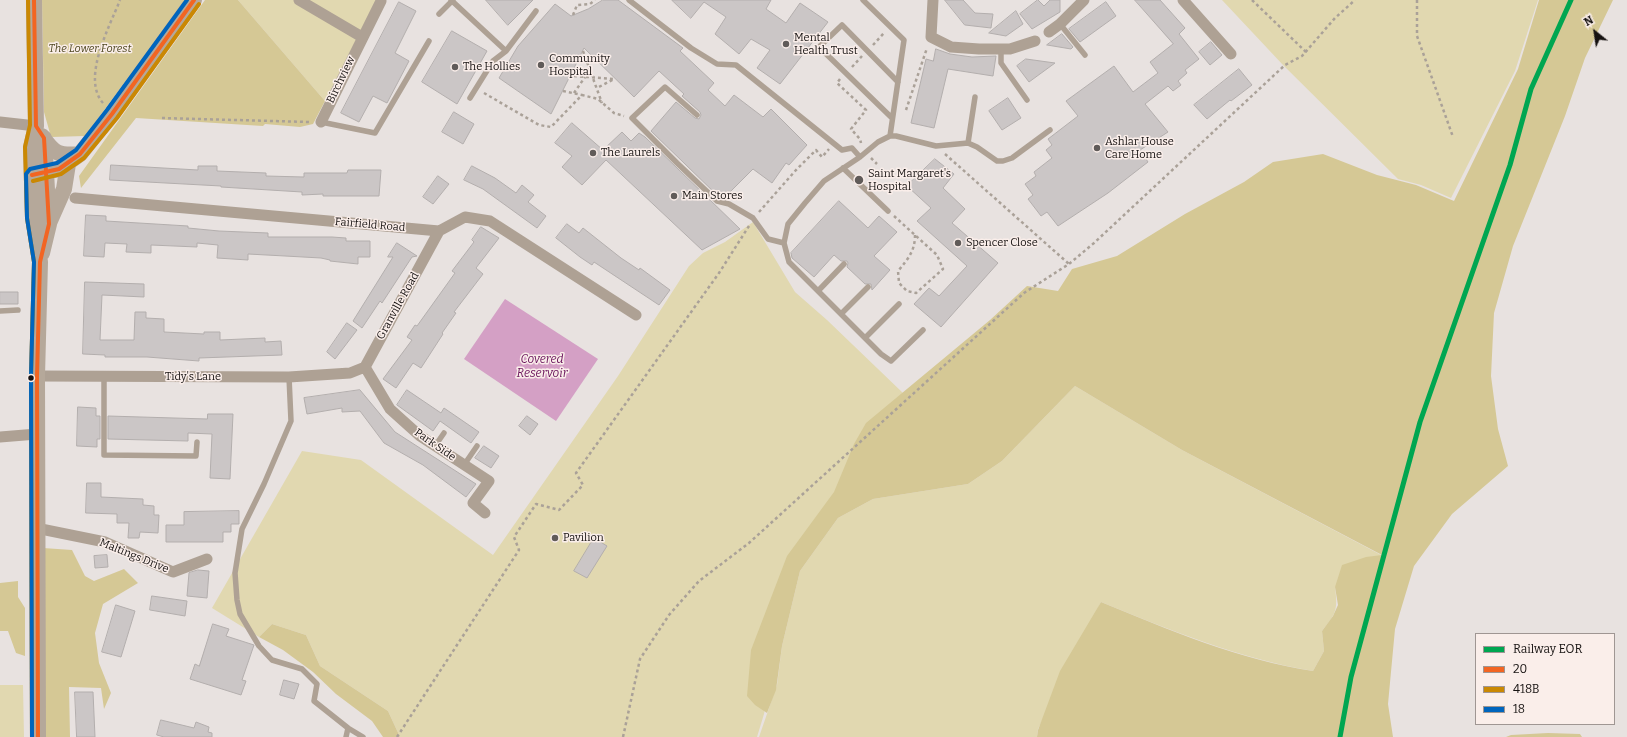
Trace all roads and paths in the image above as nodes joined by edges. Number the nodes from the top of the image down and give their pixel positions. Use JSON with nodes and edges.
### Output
{"nodes":[{"id":1,"x":34,"y":0,"type":"edge"},
{"id":2,"x":120,"y":0,"type":"edge"},
{"id":3,"x":194,"y":0,"type":"edge"},
{"id":4,"x":299,"y":0,"type":"edge"},
{"id":5,"x":452,"y":0,"type":"edge"},
{"id":6,"x":595,"y":0,"type":"edge"},
{"id":7,"x":630,"y":0,"type":"edge"},
{"id":8,"x":862,"y":0,"type":"edge"},
{"id":9,"x":933,"y":0,"type":"edge"},
{"id":10,"x":1082,"y":0,"type":"edge"},
{"id":11,"x":1183,"y":0,"type":"edge"},
{"id":12,"x":1252,"y":0,"type":"edge"},
{"id":13,"x":1355,"y":0,"type":"edge"},
{"id":14,"x":1417,"y":0,"type":"edge"},
{"id":15,"x":381,"y":1,"type":"edge"},
{"id":16,"x":536,"y":11,"type":"dead end"},
{"id":17,"x":439,"y":14,"type":"dead end"},
{"id":18,"x":573,"y":15,"type":"dead end"},
{"id":19,"x":1060,"y":24,"type":"junction"},
{"id":20,"x":1049,"y":32,"type":"dead end"},
{"id":21,"x":931,"y":37,"type":"junction"},
{"id":22,"x":362,"y":38,"type":"junction"},
{"id":23,"x":429,"y":41,"type":"dead end"},
{"id":24,"x":1035,"y":41,"type":"dead end"},
{"id":25,"x":1001,"y":49,"type":"junction"},
{"id":26,"x":506,"y":51,"type":"junction"},
{"id":27,"x":583,"y":51,"type":"dead end"},
{"id":28,"x":1306,"y":52,"type":"junction"},
{"id":29,"x":1231,"y":54,"type":"dead end"},
{"id":30,"x":1085,"y":55,"type":"dead end"},
{"id":31,"x":574,"y":76,"type":"dead end"},
{"id":32,"x":585,"y":77,"type":"junction"},
{"id":33,"x":593,"y":78,"type":"junction"},
{"id":34,"x":898,"y":82,"type":"junction"},
{"id":35,"x":597,"y":88,"type":"junction"},
{"id":36,"x":477,"y":89,"type":"junction"},
{"id":37,"x":563,"y":91,"type":"dead end"},
{"id":38,"x":574,"y":93,"type":"junction"},
{"id":39,"x":582,"y":95,"type":"junction"},
{"id":40,"x":470,"y":98,"type":"dead end"},
{"id":41,"x":975,"y":98,"type":"dead end"},
{"id":42,"x":1027,"y":100,"type":"dead end"},
{"id":43,"x":602,"y":103,"type":"junction"},
{"id":44,"x":906,"y":110,"type":"dead end"},
{"id":45,"x":112,"y":114,"type":"junction"},
{"id":46,"x":697,"y":115,"type":"dead end"},
{"id":47,"x":162,"y":118,"type":"dead end"},
{"id":48,"x":632,"y":118,"type":"junction"},
{"id":49,"x":892,"y":118,"type":"junction"},
{"id":50,"x":0,"y":122,"type":"edge"},
{"id":51,"x":321,"y":122,"type":"junction"},
{"id":52,"x":1050,"y":130,"type":"dead end"},
{"id":53,"x":40,"y":132,"type":"junction"},
{"id":54,"x":890,"y":136,"type":"junction"},
{"id":55,"x":1453,"y":137,"type":"dead end"},
{"id":56,"x":834,"y":143,"type":"junction"},
{"id":57,"x":968,"y":143,"type":"junction"},
{"id":58,"x":936,"y":146,"type":"junction"},
{"id":59,"x":852,"y":148,"type":"junction"},
{"id":60,"x":866,"y":152,"type":"junction"},
{"id":61,"x":860,"y":157,"type":"junction"},
{"id":62,"x":74,"y":159,"type":"junction"},
{"id":63,"x":877,"y":164,"type":"dead end"},
{"id":64,"x":843,"y":168,"type":"junction"},
{"id":65,"x":39,"y":174,"type":"junction"},
{"id":66,"x":75,"y":198,"type":"dead end"},
{"id":67,"x":888,"y":211,"type":"joint"},
{"id":68,"x":753,"y":218,"type":"junction"},
{"id":69,"x":49,"y":224,"type":"junction"},
{"id":70,"x":439,"y":231,"type":"junction"},
{"id":71,"x":915,"y":235,"type":"junction"},
{"id":72,"x":784,"y":243,"type":"junction"},
{"id":73,"x":40,"y":262,"type":"junction"},
{"id":74,"x":844,"y":264,"type":"dead end"},
{"id":75,"x":1069,"y":264,"type":"junction"},
{"id":76,"x":868,"y":288,"type":"dead end"},
{"id":77,"x":818,"y":291,"type":"junction"},
{"id":78,"x":899,"y":304,"type":"dead end"},
{"id":79,"x":18,"y":310,"type":"dead end"},
{"id":80,"x":0,"y":311,"type":"edge"},
{"id":81,"x":841,"y":314,"type":"junction"},
{"id":82,"x":636,"y":315,"type":"dead end"},
{"id":83,"x":923,"y":330,"type":"dead end"},
{"id":84,"x":865,"y":338,"type":"junction"},
{"id":85,"x":365,"y":368,"type":"junction"},
{"id":86,"x":37,"y":376,"type":"junction"},
{"id":87,"x":104,"y":376,"type":"junction"},
{"id":88,"x":289,"y":377,"type":"junction"},
{"id":89,"x":444,"y":433,"type":"dead end"},
{"id":90,"x":37,"y":434,"type":"junction"},
{"id":91,"x":0,"y":437,"type":"edge"},
{"id":92,"x":197,"y":442,"type":"dead end"},
{"id":93,"x":435,"y":446,"type":"junction"},
{"id":94,"x":477,"y":446,"type":"dead end"},
{"id":95,"x":464,"y":465,"type":"junction"},
{"id":96,"x":485,"y":513,"type":"dead end"},
{"id":97,"x":36,"y":528,"type":"junction"},
{"id":98,"x":207,"y":559,"type":"dead end"},
{"id":99,"x":348,"y":728,"type":"junction"},
{"id":100,"x":38,"y":737,"type":"edge"},
{"id":101,"x":346,"y":737,"type":"edge"},
{"id":102,"x":363,"y":737,"type":"edge"},
{"id":103,"x":397,"y":737,"type":"edge"},
{"id":104,"x":623,"y":737,"type":"edge"}],
"edges":[{"from":1,"to":53,"type":"main road"},
{"from":2,"to":45,"type":"path"},
{"from":3,"to":45,"type":"main road"},
{"from":4,"to":22,"type":"street"},
{"from":5,"to":17,"type":"lane"},
{"from":5,"to":26,"type":"lane"},
{"from":6,"to":18,"type":"path"},
{"from":7,"to":56,"type":"lane"},
{"from":8,"to":34,"type":"lane"},
{"from":9,"to":21,"type":"street"},
{"from":10,"to":19,"type":"street"},
{"from":11,"to":29,"type":"street"},
{"from":12,"to":28,"type":"path"},
{"from":13,"to":28,"type":"path"},
{"from":14,"to":55,"type":"path"},
{"from":15,"to":22,"type":"street","name":"Birchview"},
{"from":16,"to":26,"type":"lane"},
{"from":19,"to":20,"type":"street"},
{"from":19,"to":30,"type":"lane"},
{"from":21,"to":25,"type":"street"},
{"from":21,"to":44,"type":"path"},
{"from":22,"to":51,"type":"street","name":"Birchview"},
{"from":23,"to":51,"type":"lane"},
{"from":24,"to":25,"type":"street"},
{"from":25,"to":42,"type":"lane"},
{"from":26,"to":36,"type":"lane"},
{"from":27,"to":33,"type":"path"},
{"from":28,"to":75,"type":"path"},
{"from":31,"to":32,"type":"path"},
{"from":32,"to":33,"type":"path"},
{"from":32,"to":38,"type":"path"},
{"from":33,"to":35,"type":"path"},
{"from":33,"to":35,"type":"path"},
{"from":34,"to":49,"type":"lane"},
{"from":34,"to":49,"type":"lane"},
{"from":35,"to":43,"type":"path"},
{"from":36,"to":39,"type":"path"},
{"from":36,"to":40,"type":"lane"},
{"from":37,"to":38,"type":"path"},
{"from":38,"to":39,"type":"path"},
{"from":39,"to":43,"type":"path"},
{"from":41,"to":57,"type":"lane"},
{"from":43,"to":48,"type":"path"},
{"from":45,"to":62,"type":"main road"},
{"from":46,"to":48,"type":"lane"},
{"from":47,"to":51,"type":"path"},
{"from":48,"to":68,"type":"lane"},
{"from":49,"to":54,"type":"lane"},
{"from":50,"to":53,"type":"street"},
{"from":52,"to":57,"type":"lane"},
{"from":53,"to":62,"type":"main road"},
{"from":53,"to":65,"type":"main road"},
{"from":54,"to":58,"type":"lane"},
{"from":54,"to":60,"type":"lane"},
{"from":56,"to":59,"type":"lane"},
{"from":56,"to":68,"type":"path"},
{"from":57,"to":58,"type":"lane"},
{"from":58,"to":75,"type":"path"},
{"from":59,"to":60,"type":"path"},
{"from":59,"to":61,"type":"lane"},
{"from":60,"to":61,"type":"lane"},
{"from":60,"to":63,"type":"path"},
{"from":61,"to":64,"type":"lane"},
{"from":62,"to":65,"type":"main road"},
{"from":62,"to":69,"type":"main road"},
{"from":64,"to":67,"type":"lane"},
{"from":64,"to":72,"type":"lane"},
{"from":65,"to":69,"type":"main road"},
{"from":65,"to":73,"type":"main road"},
{"from":66,"to":70,"type":"street","name":"Fairfield Road"},
{"from":67,"to":71,"type":"path"},
{"from":68,"to":72,"type":"lane"},
{"from":68,"to":103,"type":"path"},
{"from":69,"to":73,"type":"main road"},
{"from":70,"to":82,"type":"street"},
{"from":70,"to":85,"type":"street","name":"Granville Road"},
{"from":71,"to":71,"type":"path"},
{"from":72,"to":77,"type":"lane"},
{"from":73,"to":86,"type":"main road"},
{"from":74,"to":77,"type":"lane"},
{"from":75,"to":104,"type":"path"},
{"from":76,"to":81,"type":"lane"},
{"from":77,"to":81,"type":"lane"},
{"from":78,"to":84,"type":"lane"},
{"from":79,"to":80,"type":"lane"},
{"from":81,"to":84,"type":"lane"},
{"from":83,"to":84,"type":"lane"},
{"from":85,"to":88,"type":"street","name":"Tidy's Lane"},
{"from":85,"to":93,"type":"street","name":"Park Side"},
{"from":86,"to":87,"type":"street","name":"Tidy's Lane"},
{"from":86,"to":90,"type":"main road"},
{"from":87,"to":88,"type":"street","name":"Tidy's Lane"},
{"from":87,"to":92,"type":"lane"},
{"from":88,"to":99,"type":"lane"},
{"from":89,"to":93,"type":"lane"},
{"from":90,"to":91,"type":"street"},
{"from":90,"to":97,"type":"main road"},
{"from":93,"to":95,"type":"street","name":"Park Side"},
{"from":94,"to":95,"type":"lane"},
{"from":95,"to":96,"type":"street","name":"Park Side"},
{"from":97,"to":98,"type":"street","name":"Maltings Drive"},
{"from":97,"to":100,"type":"main road"},
{"from":99,"to":101,"type":"lane"},
{"from":99,"to":102,"type":"lane"}]}
